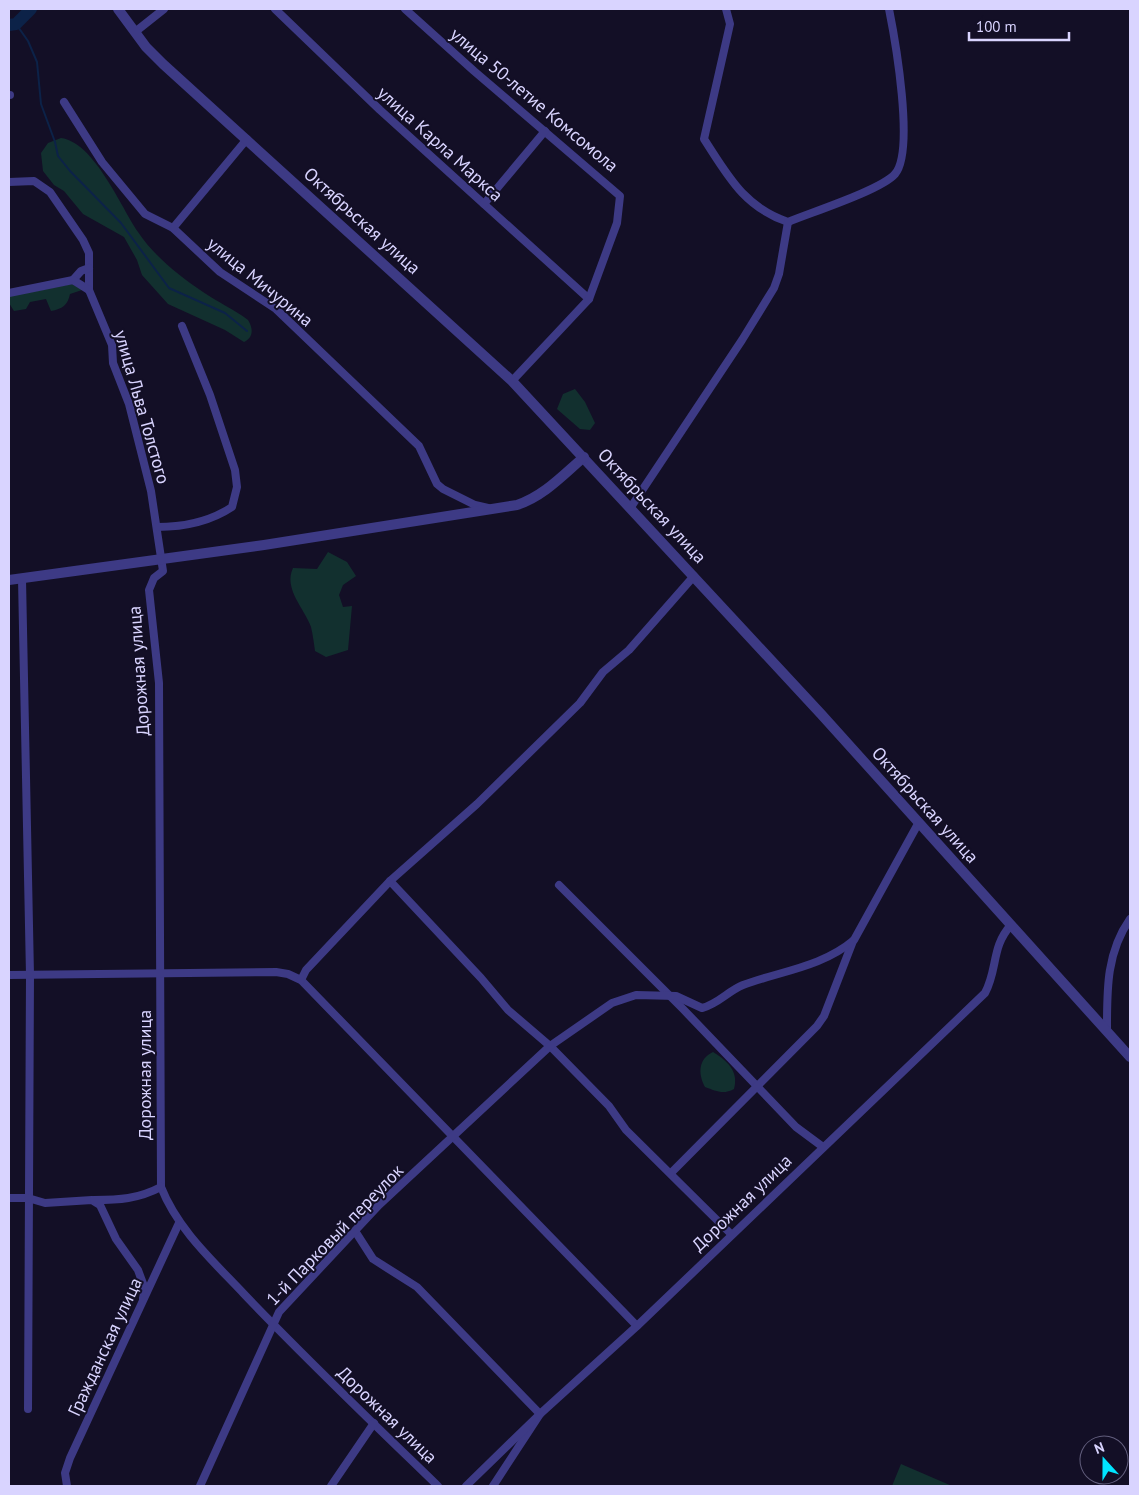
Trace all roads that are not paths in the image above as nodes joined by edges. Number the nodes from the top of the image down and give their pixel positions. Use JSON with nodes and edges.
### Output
{"nodes":[{"id":1,"x":118,"y":9,"type":"edge"},
{"id":2,"x":164,"y":9,"type":"edge"},
{"id":3,"x":275,"y":9,"type":"edge"},
{"id":4,"x":405,"y":9,"type":"edge"},
{"id":5,"x":726,"y":9,"type":"edge"},
{"id":6,"x":889,"y":9,"type":"edge"},
{"id":7,"x":135,"y":32,"type":"junction"},
{"id":8,"x":64,"y":102,"type":"dead end"},
{"id":9,"x":545,"y":131,"type":"junction"},
{"id":10,"x":247,"y":139,"type":"junction"},
{"id":11,"x":9,"y":182,"type":"edge"},
{"id":12,"x":484,"y":204,"type":"junction"},
{"id":13,"x":788,"y":222,"type":"junction"},
{"id":14,"x":172,"y":228,"type":"junction"},
{"id":15,"x":89,"y":268,"type":"junction"},
{"id":16,"x":72,"y":280,"type":"junction"},
{"id":17,"x":89,"y":290,"type":"junction"},
{"id":18,"x":9,"y":293,"type":"edge"},
{"id":19,"x":589,"y":299,"type":"junction"},
{"id":20,"x":182,"y":326,"type":"dead end"},
{"id":21,"x":512,"y":381,"type":"junction"},
{"id":22,"x":584,"y":457,"type":"junction"},
{"id":23,"x":631,"y":508,"type":"junction"},
{"id":24,"x":492,"y":509,"type":"junction"},
{"id":25,"x":157,"y":527,"type":"junction"},
{"id":26,"x":162,"y":559,"type":"junction"},
{"id":27,"x":694,"y":576,"type":"junction"},
{"id":28,"x":22,"y":579,"type":"junction"},
{"id":29,"x":9,"y":580,"type":"edge"},
{"id":30,"x":919,"y":822,"type":"junction"},
{"id":31,"x":390,"y":881,"type":"junction"},
{"id":32,"x":559,"y":885,"type":"dead end"},
{"id":33,"x":1130,"y":919,"type":"edge"},
{"id":34,"x":1011,"y":925,"type":"junction"},
{"id":35,"x":854,"y":940,"type":"junction"},
{"id":36,"x":159,"y":974,"type":"junction"},
{"id":37,"x":9,"y":975,"type":"edge"},
{"id":38,"x":30,"y":975,"type":"junction"},
{"id":39,"x":301,"y":980,"type":"junction"},
{"id":40,"x":669,"y":996,"type":"junction"},
{"id":41,"x":1107,"y":1031,"type":"junction"},
{"id":42,"x":550,"y":1046,"type":"junction"},
{"id":43,"x":1130,"y":1057,"type":"edge"},
{"id":44,"x":757,"y":1086,"type":"junction"},
{"id":45,"x":452,"y":1136,"type":"junction"},
{"id":46,"x":823,"y":1147,"type":"junction"},
{"id":47,"x":671,"y":1173,"type":"junction"},
{"id":48,"x":161,"y":1187,"type":"junction"},
{"id":49,"x":9,"y":1198,"type":"edge"},
{"id":50,"x":28,"y":1198,"type":"junction"},
{"id":51,"x":92,"y":1200,"type":"junction"},
{"id":52,"x":179,"y":1223,"type":"junction"},
{"id":53,"x":355,"y":1231,"type":"junction"},
{"id":54,"x":731,"y":1234,"type":"junction"},
{"id":55,"x":141,"y":1306,"type":"junction"},
{"id":56,"x":272,"y":1324,"type":"junction"},
{"id":57,"x":637,"y":1326,"type":"junction"},
{"id":58,"x":28,"y":1409,"type":"dead end"},
{"id":59,"x":540,"y":1414,"type":"junction"},
{"id":60,"x":374,"y":1423,"type":"junction"},
{"id":61,"x":67,"y":1486,"type":"edge"},
{"id":62,"x":200,"y":1486,"type":"edge"},
{"id":63,"x":331,"y":1486,"type":"edge"},
{"id":64,"x":438,"y":1486,"type":"edge"},
{"id":65,"x":466,"y":1486,"type":"edge"},
{"id":66,"x":493,"y":1486,"type":"edge"}],
"edges":[{"from":1,"to":7,"type":"street","name":"Октябрьская улица"},
{"from":2,"to":7,"type":"street"},
{"from":3,"to":12,"type":"street","name":"улица Карла Маркса"},
{"from":4,"to":9,"type":"street","name":"улица 50-летие Комсомола"},
{"from":5,"to":13,"type":"street"},
{"from":6,"to":13,"type":"street"},
{"from":7,"to":10,"type":"street","name":"Октябрьская улица"},
{"from":8,"to":14,"type":"street","name":"улица Мичурина"},
{"from":9,"to":12,"type":"street"},
{"from":9,"to":19,"type":"street","name":"улица 50-летие Комсомола"},
{"from":10,"to":14,"type":"street"},
{"from":10,"to":21,"type":"street","name":"Октябрьская улица"},
{"from":11,"to":15,"type":"street"},
{"from":12,"to":19,"type":"street","name":"улица Карла Маркса"},
{"from":13,"to":23,"type":"street"},
{"from":14,"to":24,"type":"street","name":"улица Мичурина"},
{"from":15,"to":16,"type":"street"},
{"from":15,"to":17,"type":"street"},
{"from":16,"to":17,"type":"street"},
{"from":16,"to":18,"type":"street"},
{"from":17,"to":25,"type":"street","name":"улица Льва Толстого"},
{"from":19,"to":21,"type":"street"},
{"from":20,"to":25,"type":"street"},
{"from":21,"to":22,"type":"street","name":"Октябрьская улица"},
{"from":22,"to":23,"type":"street","name":"Октябрьская улица"},
{"from":22,"to":24,"type":"street"},
{"from":23,"to":27,"type":"street","name":"Октябрьская улица"},
{"from":24,"to":26,"type":"street"},
{"from":25,"to":26,"type":"street","name":"улица Льва Толстого"},
{"from":26,"to":28,"type":"street"},
{"from":26,"to":36,"type":"street","name":"Дорожная улица"},
{"from":27,"to":30,"type":"street","name":"Октябрьская улица"},
{"from":27,"to":31,"type":"street"},
{"from":28,"to":29,"type":"street"},
{"from":28,"to":38,"type":"street"},
{"from":30,"to":34,"type":"street","name":"Октябрьская улица"},
{"from":30,"to":35,"type":"street"},
{"from":31,"to":39,"type":"street"},
{"from":31,"to":42,"type":"street"},
{"from":32,"to":40,"type":"street"},
{"from":33,"to":41,"type":"street"},
{"from":34,"to":41,"type":"street","name":"Октябрьская улица"},
{"from":34,"to":46,"type":"street","name":"Дорожная улица"},
{"from":35,"to":40,"type":"street"},
{"from":35,"to":44,"type":"street"},
{"from":36,"to":38,"type":"street"},
{"from":36,"to":39,"type":"street"},
{"from":36,"to":48,"type":"street","name":"Дорожная улица"},
{"from":37,"to":38,"type":"street"},
{"from":38,"to":50,"type":"street"},
{"from":39,"to":45,"type":"street"},
{"from":40,"to":42,"type":"street","name":"1-й Парковый переулок"},
{"from":40,"to":44,"type":"street"},
{"from":41,"to":43,"type":"street","name":"Октябрьская улица"},
{"from":42,"to":45,"type":"street","name":"1-й Парковый переулок"},
{"from":42,"to":47,"type":"street"},
{"from":44,"to":46,"type":"street"},
{"from":44,"to":47,"type":"street"},
{"from":45,"to":53,"type":"street","name":"1-й Парковый переулок"},
{"from":45,"to":57,"type":"street"},
{"from":46,"to":54,"type":"street","name":"Дорожная улица"},
{"from":47,"to":54,"type":"street"},
{"from":48,"to":51,"type":"street"},
{"from":48,"to":52,"type":"street","name":"Дорожная улица"},
{"from":49,"to":50,"type":"street"},
{"from":50,"to":51,"type":"street"},
{"from":50,"to":58,"type":"street"},
{"from":51,"to":55,"type":"street"},
{"from":52,"to":55,"type":"street","name":"Гражданская улица"},
{"from":52,"to":56,"type":"street","name":"Дорожная улица"},
{"from":53,"to":56,"type":"street","name":"1-й Парковый переулок"},
{"from":53,"to":59,"type":"street"},
{"from":54,"to":57,"type":"street","name":"Дорожная улица"},
{"from":55,"to":61,"type":"street","name":"Гражданская улица"},
{"from":56,"to":60,"type":"street","name":"Дорожная улица"},
{"from":56,"to":62,"type":"street","name":"1-й Парковый переулок"},
{"from":57,"to":59,"type":"street","name":"Дорожная улица"},
{"from":59,"to":65,"type":"street","name":"Дорожная улица"},
{"from":59,"to":66,"type":"street"},
{"from":60,"to":63,"type":"street"},
{"from":60,"to":64,"type":"street","name":"Дорожная улица"}]}
